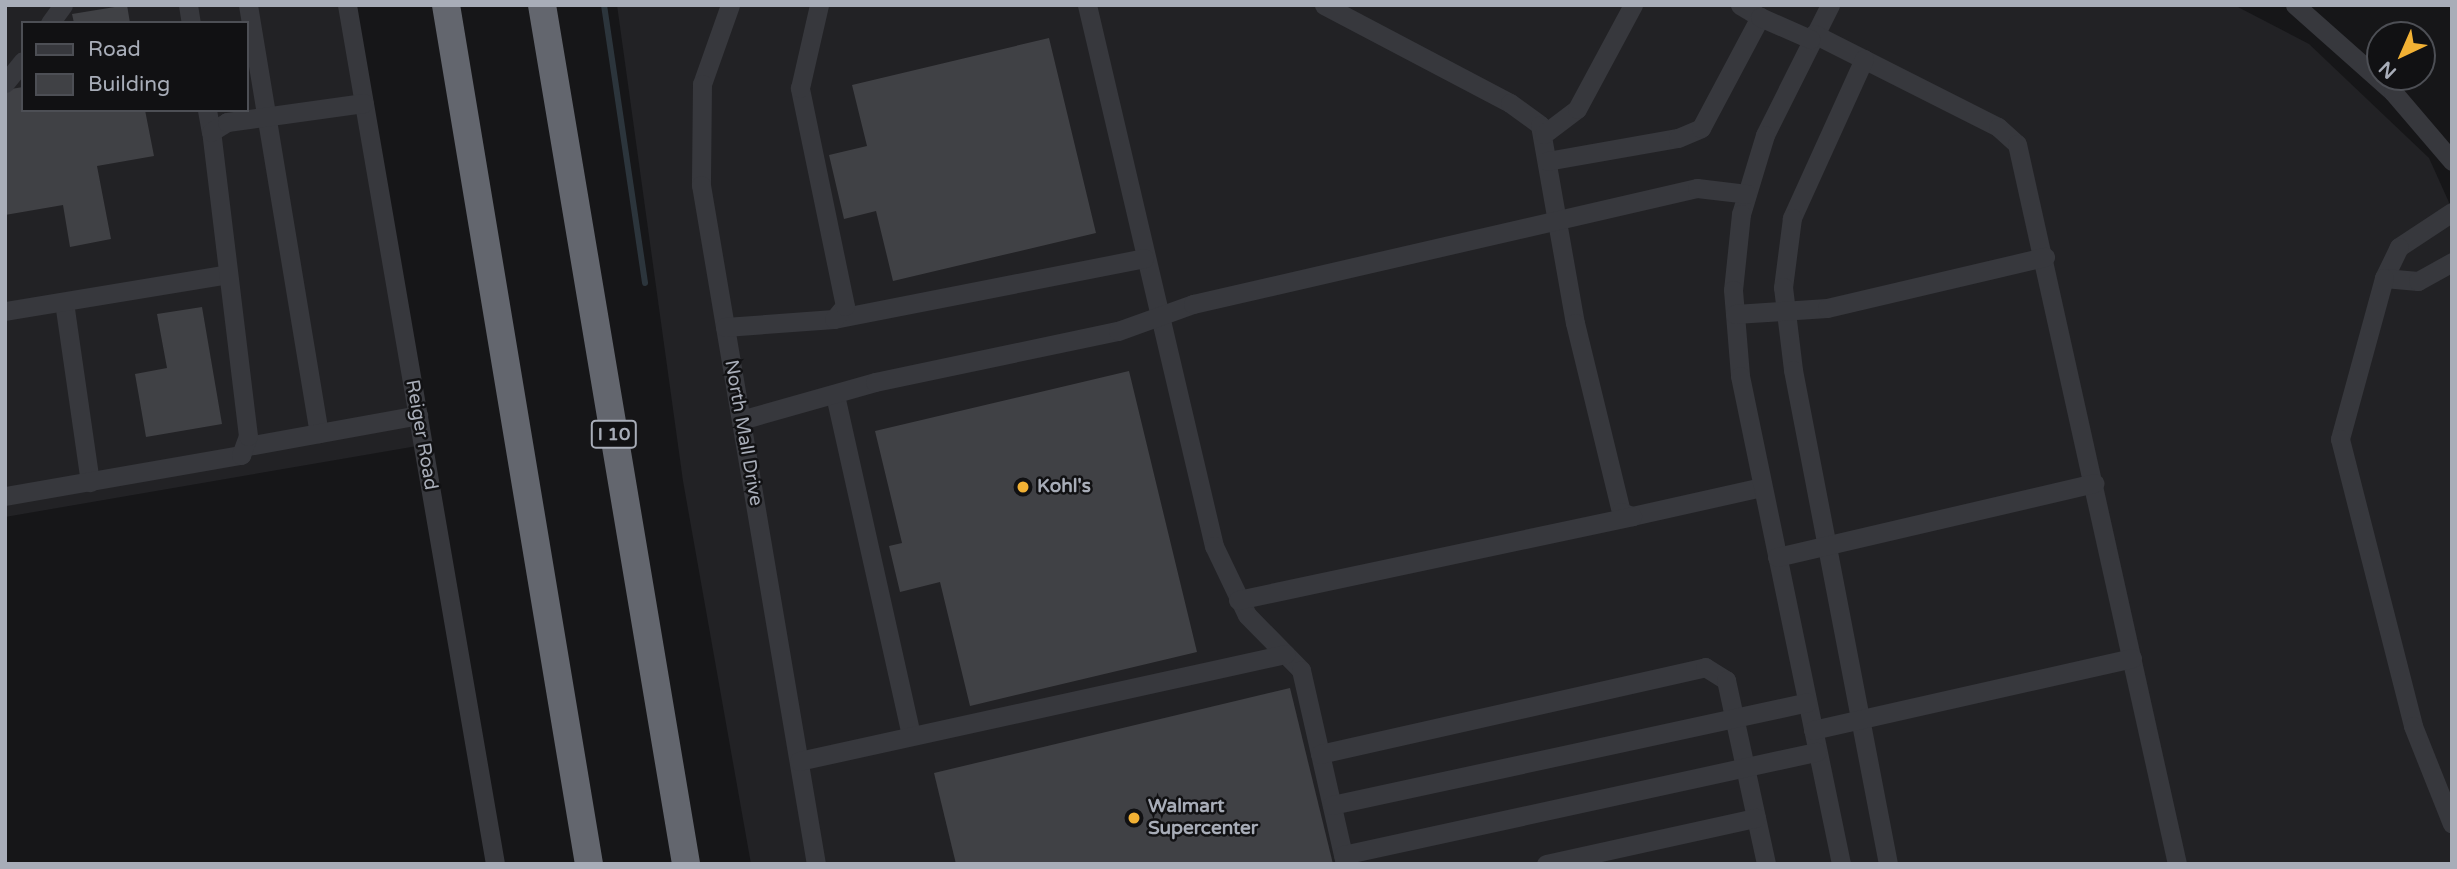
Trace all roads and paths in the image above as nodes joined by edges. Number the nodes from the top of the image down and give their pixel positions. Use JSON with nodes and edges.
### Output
{"nodes":[{"id":1,"x":63,"y":5,"type":"edge"},
{"id":2,"x":248,"y":5,"type":"edge"},
{"id":3,"x":347,"y":5,"type":"edge"},
{"id":4,"x":446,"y":5,"type":"edge"},
{"id":5,"x":542,"y":5,"type":"edge"},
{"id":6,"x":730,"y":5,"type":"edge"},
{"id":7,"x":819,"y":5,"type":"edge"},
{"id":8,"x":1087,"y":5,"type":"edge"},
{"id":9,"x":1324,"y":5,"type":"edge"},
{"id":10,"x":1633,"y":5,"type":"edge"},
{"id":11,"x":1740,"y":5,"type":"edge"},
{"id":12,"x":1830,"y":5,"type":"edge"},
{"id":13,"x":2295,"y":5,"type":"edge"},
{"id":14,"x":1760,"y":17,"type":"junction"},
{"id":15,"x":51,"y":21,"type":"edge"},
{"id":16,"x":1812,"y":36,"type":"junction"},
{"id":17,"x":1864,"y":59,"type":"junction"},
{"id":18,"x":21,"y":63,"type":"edge"},
{"id":19,"x":5,"y":83,"type":"edge"},
{"id":20,"x":364,"y":103,"type":"junction"},
{"id":21,"x":207,"y":112,"type":"edge"},
{"id":22,"x":266,"y":117,"type":"junction"},
{"id":23,"x":211,"y":132,"type":"junction"},
{"id":24,"x":1544,"y":134,"type":"junction"},
{"id":25,"x":1548,"y":161,"type":"junction"},
{"id":26,"x":2452,"y":161,"type":"edge"},
{"id":27,"x":1747,"y":194,"type":"junction"},
{"id":28,"x":2452,"y":212,"type":"edge"},
{"id":29,"x":1555,"y":222,"type":"junction"},
{"id":30,"x":2045,"y":257,"type":"junction"},
{"id":31,"x":1144,"y":258,"type":"junction"},
{"id":32,"x":2452,"y":262,"type":"edge"},
{"id":33,"x":229,"y":274,"type":"junction"},
{"id":34,"x":2384,"y":278,"type":"junction"},
{"id":35,"x":64,"y":302,"type":"junction"},
{"id":36,"x":5,"y":311,"type":"edge"},
{"id":37,"x":1786,"y":311,"type":"junction"},
{"id":38,"x":1735,"y":314,"type":"junction"},
{"id":39,"x":1157,"y":317,"type":"junction"},
{"id":40,"x":834,"y":320,"type":"junction"},
{"id":41,"x":725,"y":327,"type":"junction"},
{"id":42,"x":835,"y":395,"type":"junction"},
{"id":43,"x":418,"y":415,"type":"junction"},
{"id":44,"x":741,"y":420,"type":"junction"},
{"id":45,"x":319,"y":433,"type":"junction"},
{"id":46,"x":248,"y":446,"type":"junction"},
{"id":47,"x":90,"y":482,"type":"junction"},
{"id":48,"x":2094,"y":483,"type":"junction"},
{"id":49,"x":1762,"y":487,"type":"junction"},
{"id":50,"x":5,"y":496,"type":"edge"},
{"id":51,"x":1632,"y":516,"type":"junction"},
{"id":52,"x":1828,"y":545,"type":"junction"},
{"id":53,"x":1777,"y":557,"type":"junction"},
{"id":54,"x":1238,"y":600,"type":"junction"},
{"id":55,"x":1285,"y":654,"type":"junction"},
{"id":56,"x":2133,"y":659,"type":"junction"},
{"id":57,"x":1807,"y":702,"type":"junction"},
{"id":58,"x":1735,"y":718,"type":"junction"},
{"id":59,"x":1860,"y":720,"type":"junction"},
{"id":60,"x":1813,"y":730,"type":"junction"},
{"id":61,"x":911,"y":736,"type":"junction"},
{"id":62,"x":1817,"y":752,"type":"junction"},
{"id":63,"x":1320,"y":754,"type":"junction"},
{"id":64,"x":799,"y":761,"type":"junction"},
{"id":65,"x":1746,"y":769,"type":"junction"},
{"id":66,"x":1332,"y":805,"type":"junction"},
{"id":67,"x":1756,"y":818,"type":"junction"},
{"id":68,"x":2452,"y":824,"type":"edge"},
{"id":69,"x":1344,"y":859,"type":"edge"},
{"id":70,"x":495,"y":864,"type":"edge"},
{"id":71,"x":589,"y":864,"type":"edge"},
{"id":72,"x":686,"y":864,"type":"edge"},
{"id":73,"x":816,"y":864,"type":"edge"},
{"id":74,"x":1546,"y":864,"type":"edge"},
{"id":75,"x":1766,"y":864,"type":"edge"},
{"id":76,"x":1840,"y":864,"type":"edge"},
{"id":77,"x":1888,"y":864,"type":"edge"},
{"id":78,"x":2177,"y":864,"type":"edge"}],
"edges":[{"from":1,"to":15,"type":"street"},
{"from":2,"to":22,"type":"street"},
{"from":3,"to":20,"type":"street","name":"Reiger Road"},
{"from":4,"to":71,"type":"highway"},
{"from":5,"to":72,"type":"highway","number":"I 10"},
{"from":6,"to":41,"type":"street","name":"North Mall Drive"},
{"from":7,"to":40,"type":"street"},
{"from":8,"to":31,"type":"street"},
{"from":9,"to":24,"type":"street"},
{"from":10,"to":24,"type":"street"},
{"from":11,"to":14,"type":"street"},
{"from":12,"to":16,"type":"street"},
{"from":13,"to":26,"type":"street"},
{"from":14,"to":16,"type":"street"},
{"from":14,"to":25,"type":"street"},
{"from":16,"to":17,"type":"street"},
{"from":16,"to":27,"type":"street"},
{"from":17,"to":30,"type":"street"},
{"from":17,"to":37,"type":"street"},
{"from":18,"to":19,"type":"street"},
{"from":20,"to":22,"type":"street"},
{"from":20,"to":43,"type":"street","name":"Reiger Road"},
{"from":21,"to":23,"type":"street"},
{"from":22,"to":23,"type":"street"},
{"from":22,"to":45,"type":"street"},
{"from":23,"to":33,"type":"street"},
{"from":24,"to":25,"type":"street"},
{"from":25,"to":29,"type":"street"},
{"from":27,"to":29,"type":"street"},
{"from":27,"to":38,"type":"street"},
{"from":28,"to":34,"type":"street"},
{"from":29,"to":39,"type":"street"},
{"from":29,"to":51,"type":"street"},
{"from":30,"to":37,"type":"street"},
{"from":30,"to":48,"type":"street"},
{"from":31,"to":39,"type":"street"},
{"from":31,"to":40,"type":"street"},
{"from":32,"to":34,"type":"street"},
{"from":33,"to":35,"type":"street"},
{"from":33,"to":46,"type":"street"},
{"from":34,"to":68,"type":"street"},
{"from":35,"to":36,"type":"street"},
{"from":35,"to":47,"type":"street"},
{"from":37,"to":38,"type":"street"},
{"from":37,"to":52,"type":"street"},
{"from":38,"to":49,"type":"street"},
{"from":39,"to":42,"type":"street"},
{"from":39,"to":54,"type":"street"},
{"from":40,"to":41,"type":"street"},
{"from":41,"to":44,"type":"street","name":"North Mall Drive"},
{"from":42,"to":44,"type":"street"},
{"from":42,"to":61,"type":"street"},
{"from":43,"to":45,"type":"street"},
{"from":43,"to":70,"type":"street","name":"Reiger Road"},
{"from":44,"to":64,"type":"street","name":"North Mall Drive"},
{"from":45,"to":46,"type":"street"},
{"from":46,"to":47,"type":"street"},
{"from":47,"to":50,"type":"street"},
{"from":48,"to":52,"type":"street"},
{"from":48,"to":56,"type":"street"},
{"from":49,"to":51,"type":"street"},
{"from":49,"to":53,"type":"street"},
{"from":51,"to":54,"type":"street"},
{"from":52,"to":53,"type":"street"},
{"from":52,"to":59,"type":"street"},
{"from":53,"to":57,"type":"street"},
{"from":54,"to":55,"type":"street"},
{"from":55,"to":61,"type":"street"},
{"from":55,"to":63,"type":"street"},
{"from":56,"to":59,"type":"street"},
{"from":56,"to":78,"type":"street"},
{"from":57,"to":58,"type":"street"},
{"from":57,"to":60,"type":"street"},
{"from":58,"to":63,"type":"street"},
{"from":58,"to":65,"type":"street"},
{"from":58,"to":66,"type":"street"},
{"from":59,"to":60,"type":"street"},
{"from":59,"to":77,"type":"street"},
{"from":60,"to":62,"type":"street"},
{"from":61,"to":64,"type":"street"},
{"from":62,"to":65,"type":"street"},
{"from":62,"to":76,"type":"street"},
{"from":63,"to":66,"type":"street"},
{"from":64,"to":73,"type":"street","name":"North Mall Drive"},
{"from":65,"to":67,"type":"street"},
{"from":65,"to":69,"type":"street"},
{"from":66,"to":69,"type":"street"},
{"from":67,"to":74,"type":"street"},
{"from":67,"to":75,"type":"street"}]}
